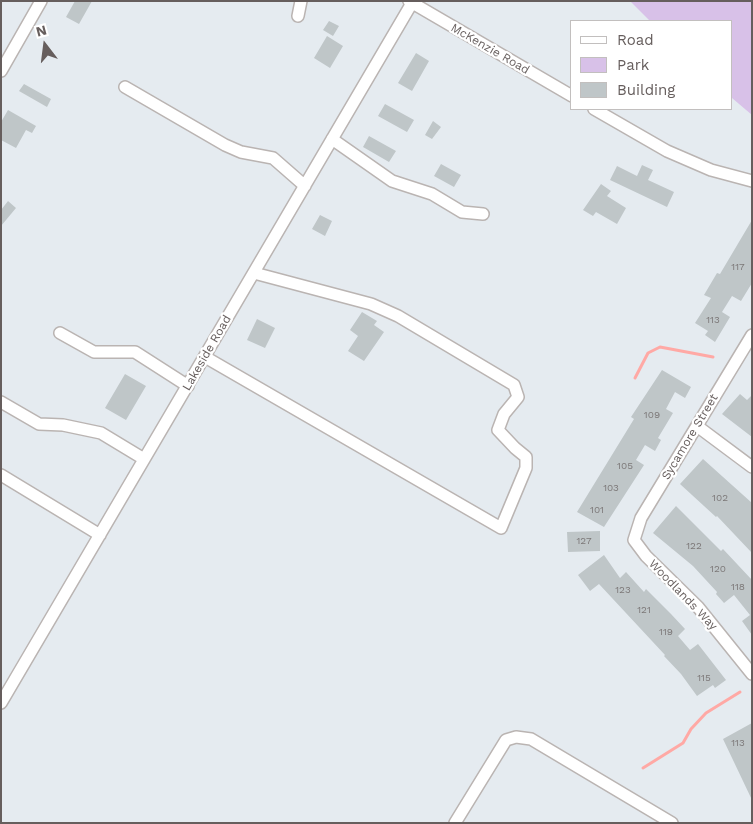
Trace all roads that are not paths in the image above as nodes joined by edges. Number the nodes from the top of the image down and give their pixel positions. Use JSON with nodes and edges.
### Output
{"nodes":[{"id":1,"x":41,"y":1,"type":"edge"},
{"id":2,"x":301,"y":1,"type":"edge"},
{"id":3,"x":411,"y":2,"type":"edge"},
{"id":4,"x":298,"y":16,"type":"dead end"},
{"id":5,"x":1,"y":71,"type":"edge"},
{"id":6,"x":125,"y":87,"type":"dead end"},
{"id":7,"x":570,"y":95,"type":"edge"},
{"id":8,"x":596,"y":110,"type":"edge"},
{"id":9,"x":332,"y":139,"type":"junction"},
{"id":10,"x":752,"y":181,"type":"edge"},
{"id":11,"x":305,"y":186,"type":"junction"},
{"id":12,"x":483,"y":214,"type":"dead end"},
{"id":13,"x":254,"y":273,"type":"junction"},
{"id":14,"x":60,"y":333,"type":"dead end"},
{"id":15,"x":752,"y":336,"type":"edge"},
{"id":16,"x":204,"y":357,"type":"junction"},
{"id":17,"x":188,"y":386,"type":"junction"},
{"id":18,"x":1,"y":402,"type":"edge"},
{"id":19,"x":697,"y":426,"type":"junction"},
{"id":20,"x":144,"y":459,"type":"junction"},
{"id":21,"x":752,"y":467,"type":"edge"},
{"id":22,"x":1,"y":475,"type":"edge"},
{"id":23,"x":100,"y":535,"type":"junction"},
{"id":24,"x":634,"y":540,"type":"joint"},
{"id":25,"x":748,"y":659,"type":"edge"},
{"id":26,"x":752,"y":674,"type":"edge"},
{"id":27,"x":1,"y":703,"type":"edge"},
{"id":28,"x":455,"y":823,"type":"edge"},
{"id":29,"x":672,"y":823,"type":"edge"}],
"edges":[{"from":1,"to":5,"type":"street"},
{"from":2,"to":4,"type":"street"},
{"from":3,"to":7,"type":"street","name":"McKenzie Road"},
{"from":3,"to":9,"type":"street","name":"Lakeside Road"},
{"from":6,"to":11,"type":"street"},
{"from":8,"to":10,"type":"street"},
{"from":9,"to":11,"type":"street","name":"Lakeside Road"},
{"from":9,"to":12,"type":"street"},
{"from":11,"to":13,"type":"street","name":"Lakeside Road"},
{"from":13,"to":16,"type":"street","name":"Lakeside Road"},
{"from":13,"to":16,"type":"street"},
{"from":14,"to":17,"type":"street"},
{"from":15,"to":19,"type":"street","name":"Sycamore Street"},
{"from":16,"to":17,"type":"street","name":"Lakeside Road"},
{"from":17,"to":20,"type":"street","name":"Lakeside Road"},
{"from":18,"to":20,"type":"street"},
{"from":19,"to":21,"type":"street"},
{"from":19,"to":24,"type":"street","name":"Sycamore Street"},
{"from":20,"to":23,"type":"street","name":"Lakeside Road"},
{"from":22,"to":23,"type":"street"},
{"from":23,"to":27,"type":"street","name":"Lakeside Road"},
{"from":24,"to":25,"type":"street","name":"Woodlands Way"},
{"from":25,"to":26,"type":"street","name":"Woodlands Way"},
{"from":28,"to":29,"type":"street"}]}
